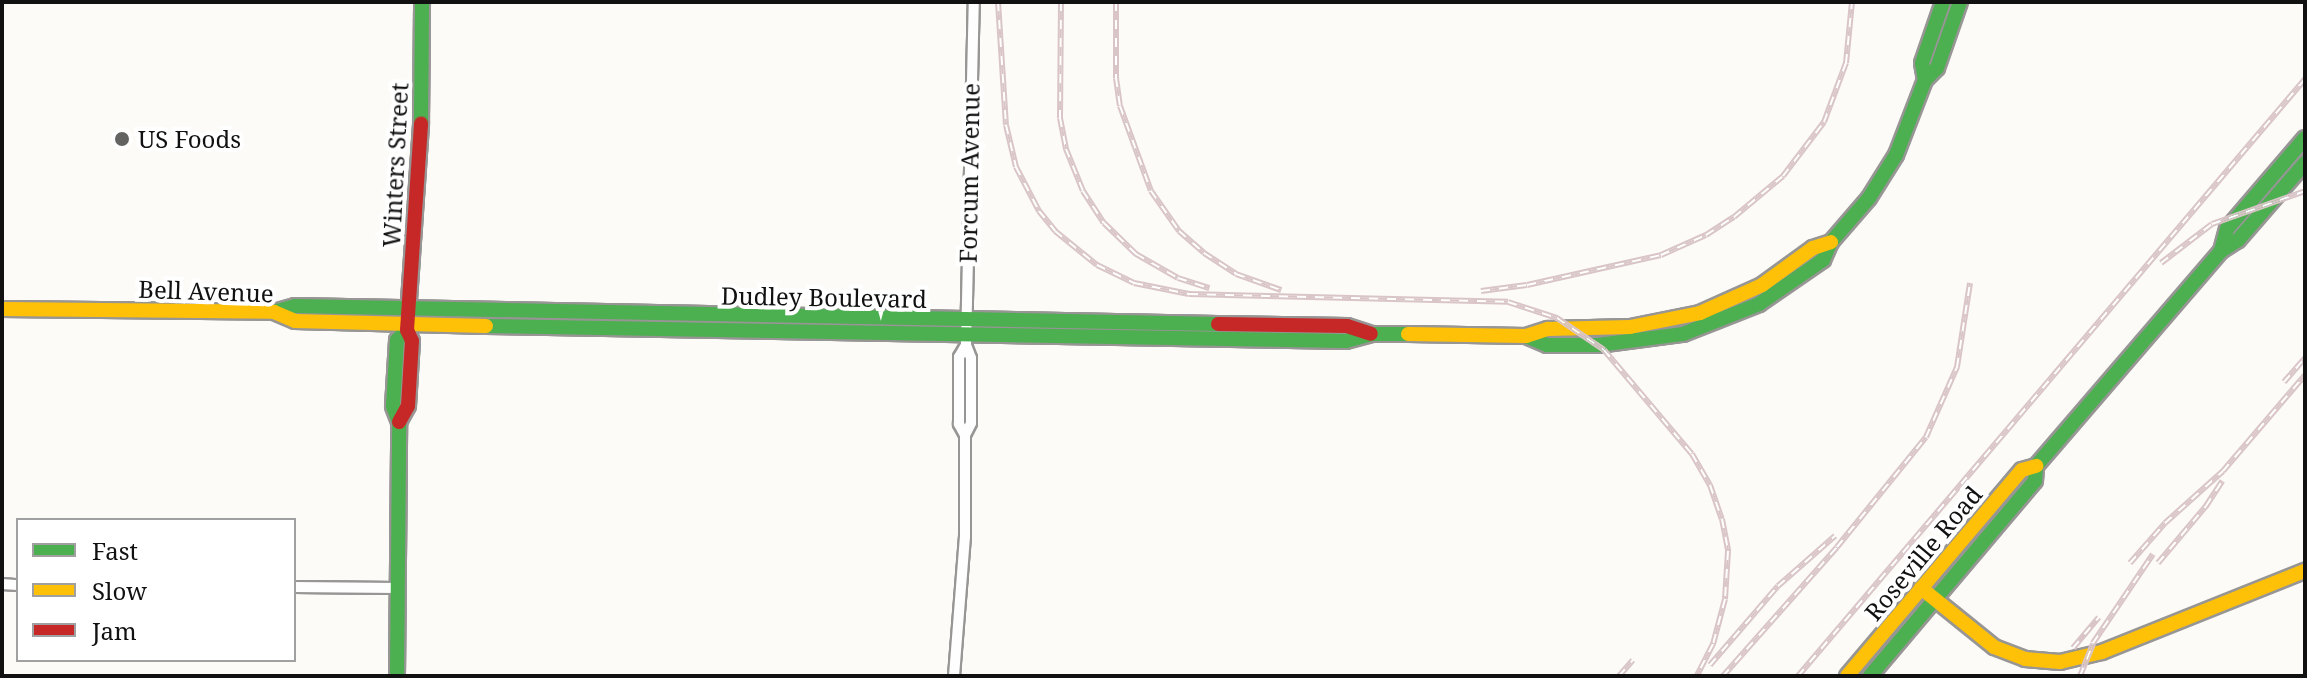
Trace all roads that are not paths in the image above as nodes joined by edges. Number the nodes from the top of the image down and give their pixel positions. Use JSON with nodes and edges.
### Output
{"nodes":[{"id":1,"x":422,"y":2,"type":"edge"},
{"id":2,"x":974,"y":2,"type":"edge"},
{"id":3,"x":1943,"y":2,"type":"edge"},
{"id":4,"x":1960,"y":2,"type":"edge"},
{"id":5,"x":1925,"y":80,"type":"junction"},
{"id":6,"x":2305,"y":138,"type":"edge"},
{"id":7,"x":2305,"y":163,"type":"edge"},
{"id":8,"x":2221,"y":251,"type":"junction"},
{"id":9,"x":2,"y":309,"type":"edge"},
{"id":10,"x":274,"y":312,"type":"joint"},
{"id":11,"x":408,"y":320,"type":"junction"},
{"id":12,"x":966,"y":334,"type":"junction"},
{"id":13,"x":2036,"y":466,"type":"junction"},
{"id":14,"x":2305,"y":571,"type":"edge"},
{"id":15,"x":296,"y":587,"type":"edge"},
{"id":16,"x":397,"y":588,"type":"junction"},
{"id":17,"x":1921,"y":588,"type":"junction"},
{"id":18,"x":1935,"y":600,"type":"junction"},
{"id":19,"x":397,"y":676,"type":"edge"},
{"id":20,"x":954,"y":676,"type":"edge"},
{"id":21,"x":1847,"y":676,"type":"edge"},
{"id":22,"x":1870,"y":676,"type":"edge"}],
"edges":[{"from":1,"to":11,"type":"main road","name":"Winters Street"},
{"from":2,"to":12,"type":"street","name":"Forcum Avenue"},
{"from":3,"to":5,"type":"main road","name":"Dudley Boulevard"},
{"from":4,"to":5,"type":"main road","name":"Dudley Boulevard"},
{"from":5,"to":12,"type":"main road","name":"Dudley Boulevard"},
{"from":6,"to":8,"type":"main road","name":"Roseville Road"},
{"from":7,"to":8,"type":"main road","name":"Roseville Road"},
{"from":8,"to":13,"type":"main road","name":"Roseville Road"},
{"from":9,"to":10,"type":"main road","name":"Bell Avenue"},
{"from":10,"to":11,"type":"main road","name":"Dudley Boulevard"},
{"from":11,"to":12,"type":"main road","name":"Dudley Boulevard"},
{"from":11,"to":16,"type":"main road","name":"Winters Street"},
{"from":12,"to":20,"type":"street","name":"Forcum Avenue"},
{"from":13,"to":17,"type":"main road","name":"Roseville Road"},
{"from":13,"to":18,"type":"main road","name":"Roseville Road"},
{"from":14,"to":18,"type":"main road"},
{"from":15,"to":16,"type":"street"},
{"from":16,"to":19,"type":"main road","name":"Winters Street"},
{"from":17,"to":18,"type":"main road"},
{"from":17,"to":21,"type":"main road","name":"Roseville Road"},
{"from":18,"to":22,"type":"main road","name":"Roseville Road"}]}
